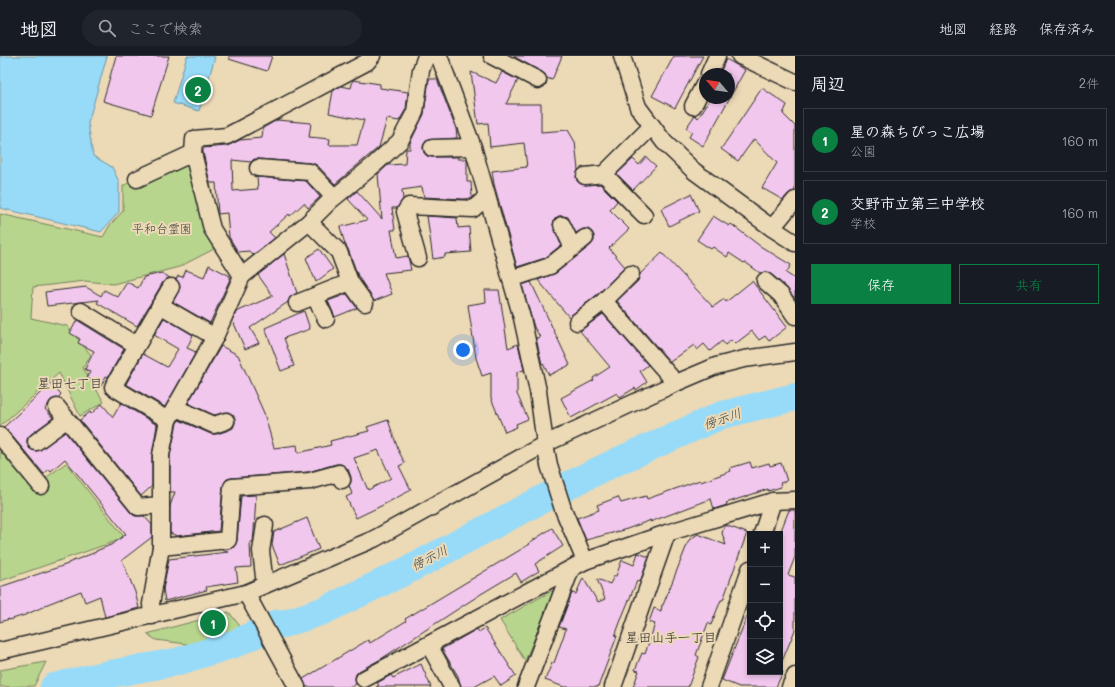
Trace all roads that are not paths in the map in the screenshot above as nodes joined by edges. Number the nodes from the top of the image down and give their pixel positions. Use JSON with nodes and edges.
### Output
{"nodes":[{"id":1,"x":372,"y":56,"type":"edge"},
{"id":2,"x":426,"y":56,"type":"edge"},
{"id":3,"x":439,"y":56,"type":"edge"},
{"id":4,"x":492,"y":56,"type":"edge"},
{"id":5,"x":622,"y":56,"type":"edge"},
{"id":6,"x":718,"y":56,"type":"edge"},
{"id":7,"x":740,"y":56,"type":"edge"},
{"id":8,"x":712,"y":68,"type":"edge"},
{"id":9,"x":538,"y":80,"type":"dead end"},
{"id":10,"x":795,"y":82,"type":"edge"},
{"id":11,"x":699,"y":94,"type":"edge"},
{"id":12,"x":693,"y":106,"type":"dead end"},
{"id":13,"x":652,"y":126,"type":"junction"},
{"id":14,"x":473,"y":147,"type":"junction"},
{"id":15,"x":432,"y":148,"type":"dead end"},
{"id":16,"x":193,"y":153,"type":"junction"},
{"id":17,"x":258,"y":168,"type":"dead end"},
{"id":18,"x":604,"y":174,"type":"junction"},
{"id":19,"x":585,"y":176,"type":"dead end"},
{"id":20,"x":137,"y":179,"type":"dead end"},
{"id":21,"x":334,"y":197,"type":"junction"},
{"id":22,"x":486,"y":197,"type":"junction"},
{"id":23,"x":795,"y":200,"type":"edge"},
{"id":24,"x":644,"y":215,"type":"dead end"},
{"id":25,"x":309,"y":222,"type":"junction"},
{"id":26,"x":562,"y":225,"type":"dead end"},
{"id":27,"x":772,"y":228,"type":"junction"},
{"id":28,"x":795,"y":243,"type":"edge"},
{"id":29,"x":418,"y":258,"type":"dead end"},
{"id":30,"x":631,"y":274,"type":"dead end"},
{"id":31,"x":242,"y":276,"type":"junction"},
{"id":32,"x":511,"y":279,"type":"junction"},
{"id":33,"x":765,"y":281,"type":"dead end"},
{"id":34,"x":350,"y":282,"type":"junction"},
{"id":35,"x":171,"y":287,"type":"dead end"},
{"id":36,"x":315,"y":297,"type":"junction"},
{"id":37,"x":604,"y":301,"type":"junction"},
{"id":38,"x":297,"y":303,"type":"dead end"},
{"id":39,"x":365,"y":303,"type":"dead end"},
{"id":40,"x":160,"y":305,"type":"junction"},
{"id":41,"x":81,"y":312,"type":"dead end"},
{"id":42,"x":795,"y":316,"type":"edge"},
{"id":43,"x":326,"y":320,"type":"dead end"},
{"id":44,"x":576,"y":322,"type":"dead end"},
{"id":45,"x":215,"y":337,"type":"junction"},
{"id":46,"x":136,"y":345,"type":"junction"},
{"id":47,"x":795,"y":352,"type":"edge"},
{"id":48,"x":676,"y":383,"type":"junction"},
{"id":49,"x":172,"y":414,"type":"junction"},
{"id":50,"x":226,"y":421,"type":"dead end"},
{"id":51,"x":0,"y":436,"type":"edge"},
{"id":52,"x":36,"y":442,"type":"dead end"},
{"id":53,"x":544,"y":444,"type":"junction"},
{"id":54,"x":342,"y":480,"type":"dead end"},
{"id":55,"x":41,"y":486,"type":"dead end"},
{"id":56,"x":795,"y":500,"type":"edge"},
{"id":57,"x":773,"y":501,"type":"junction"},
{"id":58,"x":161,"y":505,"type":"junction"},
{"id":59,"x":265,"y":525,"type":"dead end"},
{"id":60,"x":763,"y":531,"type":"edge"},
{"id":61,"x":667,"y":533,"type":"junction"},
{"id":62,"x":161,"y":547,"type":"junction"},
{"id":63,"x":578,"y":565,"type":"junction"},
{"id":64,"x":747,"y":578,"type":"edge"},
{"id":65,"x":265,"y":586,"type":"junction"},
{"id":66,"x":246,"y":593,"type":"junction"},
{"id":67,"x":152,"y":616,"type":"junction"},
{"id":68,"x":429,"y":644,"type":"junction"},
{"id":69,"x":0,"y":651,"type":"edge"},
{"id":70,"x":795,"y":676,"type":"edge"},
{"id":71,"x":364,"y":679,"type":"dead end"},
{"id":72,"x":297,"y":687,"type":"edge"},
{"id":73,"x":452,"y":687,"type":"edge"},
{"id":74,"x":526,"y":687,"type":"edge"},
{"id":75,"x":612,"y":687,"type":"edge"},
{"id":76,"x":709,"y":687,"type":"edge"},
{"id":77,"x":790,"y":687,"type":"edge"}],
"edges":[{"from":1,"to":16,"type":"street"},
{"from":2,"to":21,"type":"street"},
{"from":3,"to":14,"type":"street"},
{"from":4,"to":9,"type":"street"},
{"from":5,"to":13,"type":"street"},
{"from":6,"to":8,"type":"street"},
{"from":7,"to":10,"type":"street"},
{"from":11,"to":12,"type":"street"},
{"from":13,"to":18,"type":"street"},
{"from":13,"to":27,"type":"street"},
{"from":14,"to":15,"type":"street"},
{"from":14,"to":22,"type":"street"},
{"from":16,"to":20,"type":"street"},
{"from":16,"to":31,"type":"street"},
{"from":17,"to":21,"type":"street"},
{"from":18,"to":19,"type":"street"},
{"from":18,"to":24,"type":"street"},
{"from":21,"to":25,"type":"street"},
{"from":22,"to":29,"type":"street"},
{"from":22,"to":32,"type":"street"},
{"from":23,"to":27,"type":"street"},
{"from":25,"to":31,"type":"street"},
{"from":25,"to":34,"type":"street"},
{"from":26,"to":32,"type":"street"},
{"from":27,"to":28,"type":"street"},
{"from":30,"to":37,"type":"street"},
{"from":31,"to":45,"type":"street"},
{"from":32,"to":53,"type":"street"},
{"from":33,"to":42,"type":"street"},
{"from":34,"to":36,"type":"street"},
{"from":34,"to":39,"type":"street"},
{"from":35,"to":40,"type":"street"},
{"from":36,"to":38,"type":"street"},
{"from":36,"to":43,"type":"street"},
{"from":37,"to":44,"type":"street"},
{"from":37,"to":48,"type":"street"},
{"from":40,"to":45,"type":"street"},
{"from":40,"to":46,"type":"street"},
{"from":41,"to":46,"type":"street"},
{"from":45,"to":49,"type":"street"},
{"from":46,"to":49,"type":"street"},
{"from":47,"to":48,"type":"street"},
{"from":48,"to":53,"type":"street"},
{"from":49,"to":50,"type":"street"},
{"from":49,"to":58,"type":"street"},
{"from":51,"to":55,"type":"street"},
{"from":52,"to":58,"type":"street"},
{"from":53,"to":63,"type":"street"},
{"from":53,"to":65,"type":"street"},
{"from":54,"to":62,"type":"street"},
{"from":56,"to":57,"type":"street"},
{"from":57,"to":60,"type":"street"},
{"from":57,"to":61,"type":"street"},
{"from":58,"to":62,"type":"street"},
{"from":59,"to":65,"type":"street"},
{"from":61,"to":63,"type":"street"},
{"from":61,"to":75,"type":"street"},
{"from":62,"to":67,"type":"street"},
{"from":63,"to":68,"type":"street"},
{"from":63,"to":74,"type":"street"},
{"from":64,"to":76,"type":"street"},
{"from":65,"to":66,"type":"street"},
{"from":66,"to":67,"type":"street"},
{"from":66,"to":72,"type":"street"},
{"from":67,"to":69,"type":"street"},
{"from":68,"to":71,"type":"street"},
{"from":68,"to":73,"type":"street"},
{"from":70,"to":77,"type":"street"}]}
